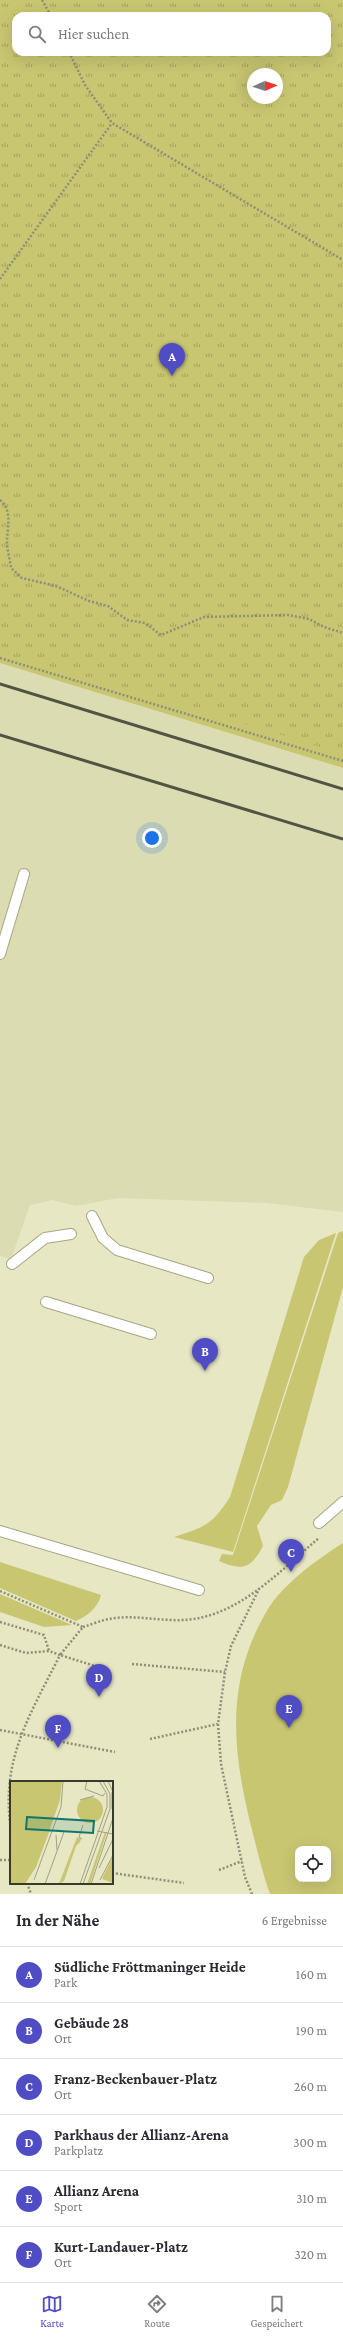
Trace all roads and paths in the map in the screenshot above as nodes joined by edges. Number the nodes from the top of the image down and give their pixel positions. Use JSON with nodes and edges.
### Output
{"nodes":[{"id":1,"x":42,"y":0,"type":"edge"},
{"id":2,"x":48,"y":12,"type":"edge"},
{"id":3,"x":71,"y":56,"type":"edge"},
{"id":4,"x":112,"y":123,"type":"junction"},
{"id":5,"x":343,"y":260,"type":"edge"},
{"id":6,"x":0,"y":279,"type":"edge"},
{"id":7,"x":0,"y":500,"type":"edge"},
{"id":8,"x":343,"y":633,"type":"edge"},
{"id":9,"x":0,"y":658,"type":"edge"},
{"id":10,"x":343,"y":761,"type":"edge"},
{"id":11,"x":24,"y":874,"type":"dead end"},
{"id":12,"x":0,"y":954,"type":"edge"},
{"id":13,"x":92,"y":1216,"type":"dead end"},
{"id":14,"x":71,"y":1234,"type":"dead end"},
{"id":15,"x":12,"y":1264,"type":"dead end"},
{"id":16,"x":208,"y":1278,"type":"dead end"},
{"id":17,"x":46,"y":1302,"type":"dead end"},
{"id":18,"x":151,"y":1334,"type":"dead end"},
{"id":19,"x":343,"y":1502,"type":"edge"},
{"id":20,"x":319,"y":1523,"type":"dead end"},
{"id":21,"x":0,"y":1531,"type":"edge"},
{"id":22,"x":323,"y":1534,"type":"dead end"},
{"id":23,"x":259,"y":1589,"type":"junction"},
{"id":24,"x":199,"y":1590,"type":"dead end"},
{"id":25,"x":0,"y":1591,"type":"edge"},
{"id":26,"x":0,"y":1622,"type":"edge"},
{"id":27,"x":82,"y":1627,"type":"junction"},
{"id":28,"x":0,"y":1645,"type":"edge"},
{"id":29,"x":49,"y":1651,"type":"junction"},
{"id":30,"x":60,"y":1655,"type":"junction"},
{"id":31,"x":132,"y":1664,"type":"dead end"},
{"id":32,"x":94,"y":1666,"type":"dead end"},
{"id":33,"x":225,"y":1672,"type":"junction"},
{"id":34,"x":218,"y":1724,"type":"junction"},
{"id":35,"x":0,"y":1730,"type":"edge"},
{"id":36,"x":19,"y":1735,"type":"junction"},
{"id":37,"x":150,"y":1739,"type":"dead end"},
{"id":38,"x":115,"y":1752,"type":"dead end"},
{"id":39,"x":10,"y":1823,"type":"edge"},
{"id":40,"x":242,"y":1861,"type":"junction"},
{"id":41,"x":219,"y":1870,"type":"dead end"},
{"id":42,"x":113,"y":1873,"type":"edge"},
{"id":43,"x":184,"y":1883,"type":"dead end"},
{"id":44,"x":28,"y":1884,"type":"edge"},
{"id":45,"x":32,"y":1894,"type":"edge"},
{"id":46,"x":252,"y":1894,"type":"edge"}],
"edges":[{"from":1,"to":2,"type":"path"},
{"from":3,"to":4,"type":"path"},
{"from":4,"to":5,"type":"path"},
{"from":4,"to":6,"type":"path"},
{"from":7,"to":8,"type":"path"},
{"from":9,"to":10,"type":"path"},
{"from":11,"to":12,"type":"lane"},
{"from":13,"to":16,"type":"lane"},
{"from":14,"to":15,"type":"lane"},
{"from":17,"to":18,"type":"lane"},
{"from":19,"to":20,"type":"lane"},
{"from":21,"to":24,"type":"lane"},
{"from":22,"to":23,"type":"path"},
{"from":23,"to":27,"type":"path"},
{"from":23,"to":33,"type":"path"},
{"from":25,"to":27,"type":"path"},
{"from":26,"to":29,"type":"path"},
{"from":27,"to":30,"type":"path"},
{"from":28,"to":29,"type":"path"},
{"from":29,"to":30,"type":"path"},
{"from":30,"to":32,"type":"path"},
{"from":30,"to":36,"type":"path"},
{"from":31,"to":33,"type":"path"},
{"from":33,"to":34,"type":"path"},
{"from":34,"to":37,"type":"path"},
{"from":34,"to":40,"type":"path"},
{"from":35,"to":36,"type":"path"},
{"from":36,"to":38,"type":"path"},
{"from":36,"to":39,"type":"path"},
{"from":40,"to":41,"type":"path"},
{"from":40,"to":46,"type":"path"},
{"from":42,"to":43,"type":"path"},
{"from":44,"to":45,"type":"path"}]}
